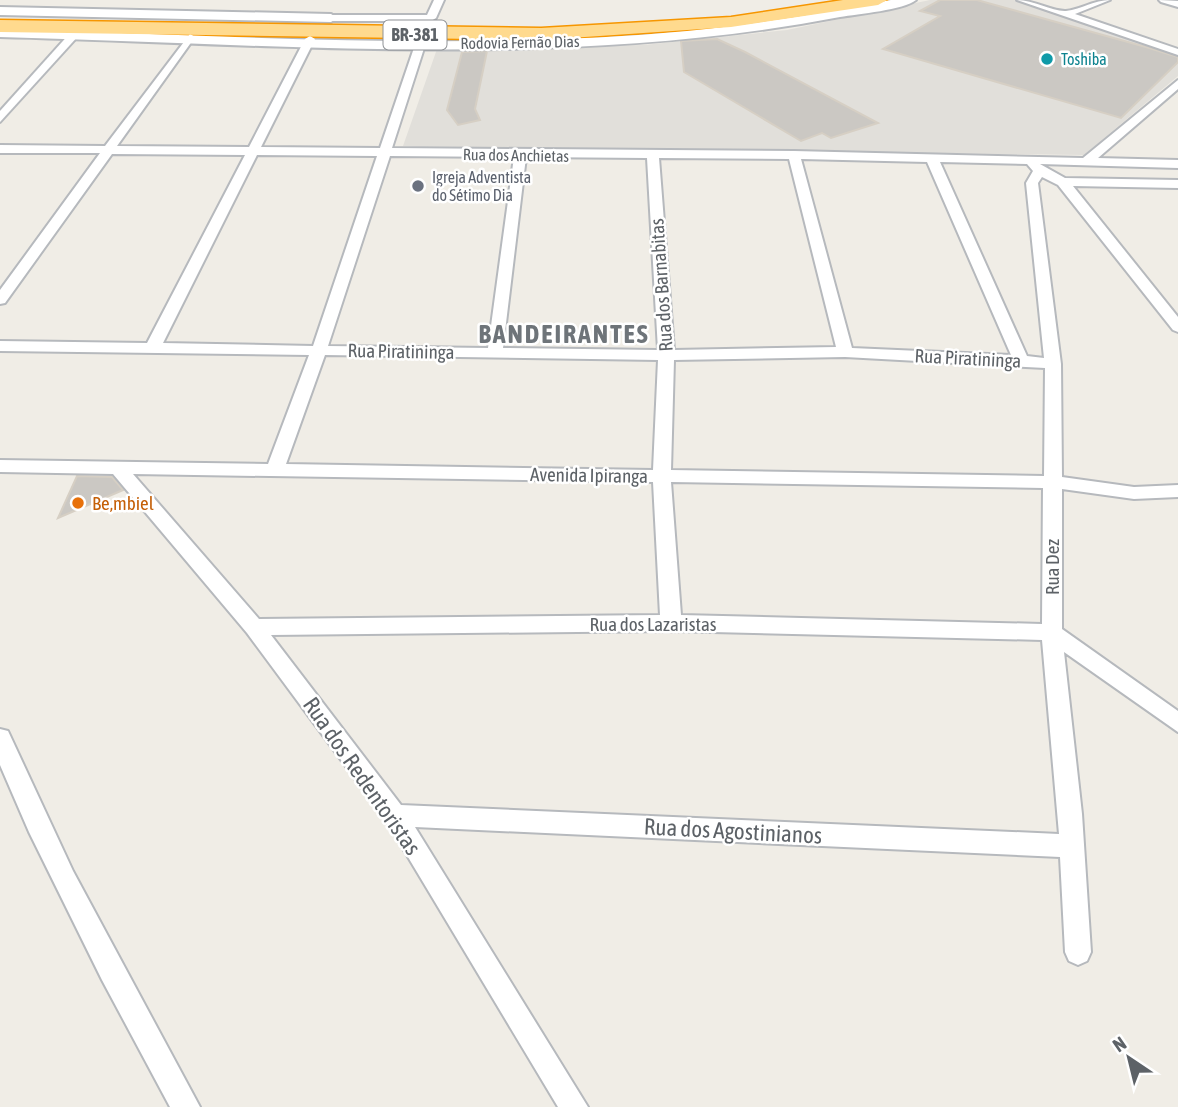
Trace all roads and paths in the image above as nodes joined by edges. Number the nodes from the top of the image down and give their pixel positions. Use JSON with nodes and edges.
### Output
{"nodes":[{"id":1,"x":439,"y":0,"type":"edge"},
{"id":2,"x":878,"y":0,"type":"edge"},
{"id":3,"x":910,"y":0,"type":"edge"},
{"id":4,"x":1022,"y":0,"type":"edge"},
{"id":5,"x":1105,"y":0,"type":"edge"},
{"id":6,"x":1164,"y":0,"type":"edge"},
{"id":7,"x":818,"y":1,"type":"edge"},
{"id":8,"x":1178,"y":4,"type":"edge"},
{"id":9,"x":0,"y":10,"type":"edge"},
{"id":10,"x":334,"y":13,"type":"joint"},
{"id":11,"x":1064,"y":15,"type":"junction"},
{"id":12,"x":0,"y":16,"type":"edge"},
{"id":13,"x":434,"y":21,"type":"junction"},
{"id":14,"x":0,"y":26,"type":"edge"},
{"id":15,"x":0,"y":33,"type":"edge"},
{"id":16,"x":75,"y":34,"type":"junction"},
{"id":17,"x":190,"y":37,"type":"junction"},
{"id":18,"x":310,"y":39,"type":"junction"},
{"id":19,"x":421,"y":42,"type":"junction"},
{"id":20,"x":1178,"y":52,"type":"edge"},
{"id":21,"x":1178,"y":83,"type":"edge"},
{"id":22,"x":0,"y":118,"type":"edge"},
{"id":23,"x":0,"y":149,"type":"edge"},
{"id":24,"x":251,"y":149,"type":"junction"},
{"id":25,"x":111,"y":150,"type":"junction"},
{"id":26,"x":386,"y":153,"type":"junction"},
{"id":27,"x":520,"y":155,"type":"junction"},
{"id":28,"x":653,"y":156,"type":"junction"},
{"id":29,"x":794,"y":156,"type":"junction"},
{"id":30,"x":932,"y":159,"type":"junction"},
{"id":31,"x":1085,"y":163,"type":"junction"},
{"id":32,"x":1178,"y":164,"type":"edge"},
{"id":33,"x":1034,"y":172,"type":"junction"},
{"id":34,"x":1062,"y":182,"type":"junction"},
{"id":35,"x":1178,"y":184,"type":"edge"},
{"id":36,"x":0,"y":300,"type":"edge"},
{"id":37,"x":1178,"y":327,"type":"edge"},
{"id":38,"x":0,"y":346,"type":"edge"},
{"id":39,"x":152,"y":349,"type":"junction"},
{"id":40,"x":319,"y":350,"type":"junction"},
{"id":41,"x":495,"y":352,"type":"junction"},
{"id":42,"x":845,"y":352,"type":"junction"},
{"id":43,"x":666,"y":355,"type":"junction"},
{"id":44,"x":1021,"y":360,"type":"junction"},
{"id":45,"x":1053,"y":365,"type":"junction"},
{"id":46,"x":0,"y":466,"type":"edge"},
{"id":47,"x":118,"y":468,"type":"junction"},
{"id":48,"x":275,"y":470,"type":"junction"},
{"id":49,"x":662,"y":476,"type":"junction"},
{"id":50,"x":1051,"y":482,"type":"junction"},
{"id":51,"x":1178,"y":491,"type":"edge"},
{"id":52,"x":1134,"y":493,"type":"junction"},
{"id":53,"x":1178,"y":501,"type":"edge"},
{"id":54,"x":671,"y":623,"type":"junction"},
{"id":55,"x":254,"y":626,"type":"junction"},
{"id":56,"x":1052,"y":632,"type":"junction"},
{"id":57,"x":1178,"y":723,"type":"edge"},
{"id":58,"x":0,"y":738,"type":"edge"},
{"id":59,"x":6,"y":772,"type":"edge"},
{"id":60,"x":395,"y":815,"type":"junction"},
{"id":61,"x":1071,"y":846,"type":"junction"},
{"id":62,"x":1078,"y":952,"type":"dead end"},
{"id":63,"x":186,"y":1107,"type":"edge"},
{"id":64,"x":574,"y":1107,"type":"edge"}],
"edges":[{"from":1,"to":13,"type":"street"},
{"from":2,"to":14,"type":"highway","name":"Rodovia Fernão Dias","number":"BR-381"},
{"from":3,"to":19,"type":"street","name":"Rodovia Fernão Dias","number":"BR-381"},
{"from":4,"to":11,"type":"street"},
{"from":5,"to":11,"type":"street"},
{"from":6,"to":8,"type":"street"},
{"from":7,"to":13,"type":"highway","name":"Rodovia Fernão Dias","number":"BR-381"},
{"from":9,"to":10,"type":"street","number":"BR-381"},
{"from":10,"to":13,"type":"highway","number":"BR-381"},
{"from":11,"to":20,"type":"street"},
{"from":12,"to":13,"type":"highway","name":"Rodovia Fernão Dias","number":"BR-381"},
{"from":15,"to":16,"type":"street","name":"Rodovia Fernão Dias","number":"BR-381"},
{"from":16,"to":17,"type":"street","name":"Rodovia Fernão Dias","number":"BR-381"},
{"from":16,"to":22,"type":"street"},
{"from":17,"to":18,"type":"street","name":"Rodovia Fernão Dias","number":"BR-381"},
{"from":17,"to":25,"type":"street"},
{"from":18,"to":19,"type":"street","name":"Rodovia Fernão Dias","number":"BR-381"},
{"from":18,"to":24,"type":"street"},
{"from":19,"to":26,"type":"street"},
{"from":21,"to":31,"type":"street"},
{"from":23,"to":25,"type":"street","name":"Rua dos Anchietas"},
{"from":24,"to":25,"type":"street","name":"Rua dos Anchietas"},
{"from":24,"to":26,"type":"street","name":"Rua dos Anchietas"},
{"from":24,"to":39,"type":"street"},
{"from":25,"to":36,"type":"street"},
{"from":26,"to":27,"type":"street","name":"Rua dos Anchietas"},
{"from":26,"to":40,"type":"street"},
{"from":27,"to":28,"type":"street","name":"Rua dos Anchietas"},
{"from":27,"to":41,"type":"street"},
{"from":28,"to":29,"type":"street","name":"Rua dos Anchietas"},
{"from":28,"to":43,"type":"street","name":"Rua dos Barnabitas"},
{"from":29,"to":30,"type":"street","name":"Rua dos Anchietas"},
{"from":29,"to":42,"type":"street"},
{"from":30,"to":33,"type":"street","name":"Rua dos Anchietas"},
{"from":30,"to":44,"type":"street"},
{"from":31,"to":32,"type":"street","name":"Rua dos Anchietas"},
{"from":31,"to":33,"type":"street","name":"Rua dos Anchietas"},
{"from":33,"to":34,"type":"street"},
{"from":33,"to":45,"type":"street","name":"Rua Dez"},
{"from":34,"to":35,"type":"street"},
{"from":34,"to":37,"type":"street"},
{"from":38,"to":39,"type":"street","name":"Rua Piratininga"},
{"from":39,"to":40,"type":"street","name":"Rua Piratininga"},
{"from":40,"to":41,"type":"street","name":"Rua Piratininga"},
{"from":40,"to":48,"type":"street"},
{"from":41,"to":43,"type":"street","name":"Rua Piratininga"},
{"from":42,"to":43,"type":"street","name":"Rua Piratininga"},
{"from":42,"to":44,"type":"street","name":"Rua Piratininga"},
{"from":43,"to":49,"type":"street","name":"Rua dos Barnabitas"},
{"from":44,"to":45,"type":"street","name":"Rua Piratininga"},
{"from":45,"to":50,"type":"street","name":"Rua Dez"},
{"from":46,"to":47,"type":"street","name":"Avenida Ipiranga"},
{"from":47,"to":48,"type":"street","name":"Avenida Ipiranga"},
{"from":47,"to":55,"type":"street","name":"Rua dos Redentoristas"},
{"from":48,"to":49,"type":"street","name":"Avenida Ipiranga"},
{"from":49,"to":50,"type":"street","name":"Avenida Ipiranga"},
{"from":49,"to":54,"type":"street","name":"Rua dos Barnabitas"},
{"from":50,"to":52,"type":"street","name":"Avenida Ipiranga"},
{"from":50,"to":56,"type":"street","name":"Rua Dez"},
{"from":51,"to":52,"type":"street","name":"Avenida Ipiranga"},
{"from":52,"to":53,"type":"street"},
{"from":54,"to":55,"type":"street","name":"Rua dos Lazaristas"},
{"from":54,"to":56,"type":"street","name":"Rua dos Lazaristas"},
{"from":55,"to":60,"type":"street","name":"Rua dos Redentoristas"},
{"from":56,"to":57,"type":"street"},
{"from":56,"to":61,"type":"street","name":"Rua Dez"},
{"from":58,"to":59,"type":"street"},
{"from":59,"to":63,"type":"street"},
{"from":60,"to":61,"type":"street","name":"Rua dos Agostinianos"},
{"from":60,"to":64,"type":"street","name":"Rua dos Redentoristas"},
{"from":61,"to":62,"type":"street","name":"Rua Dez"}]}
